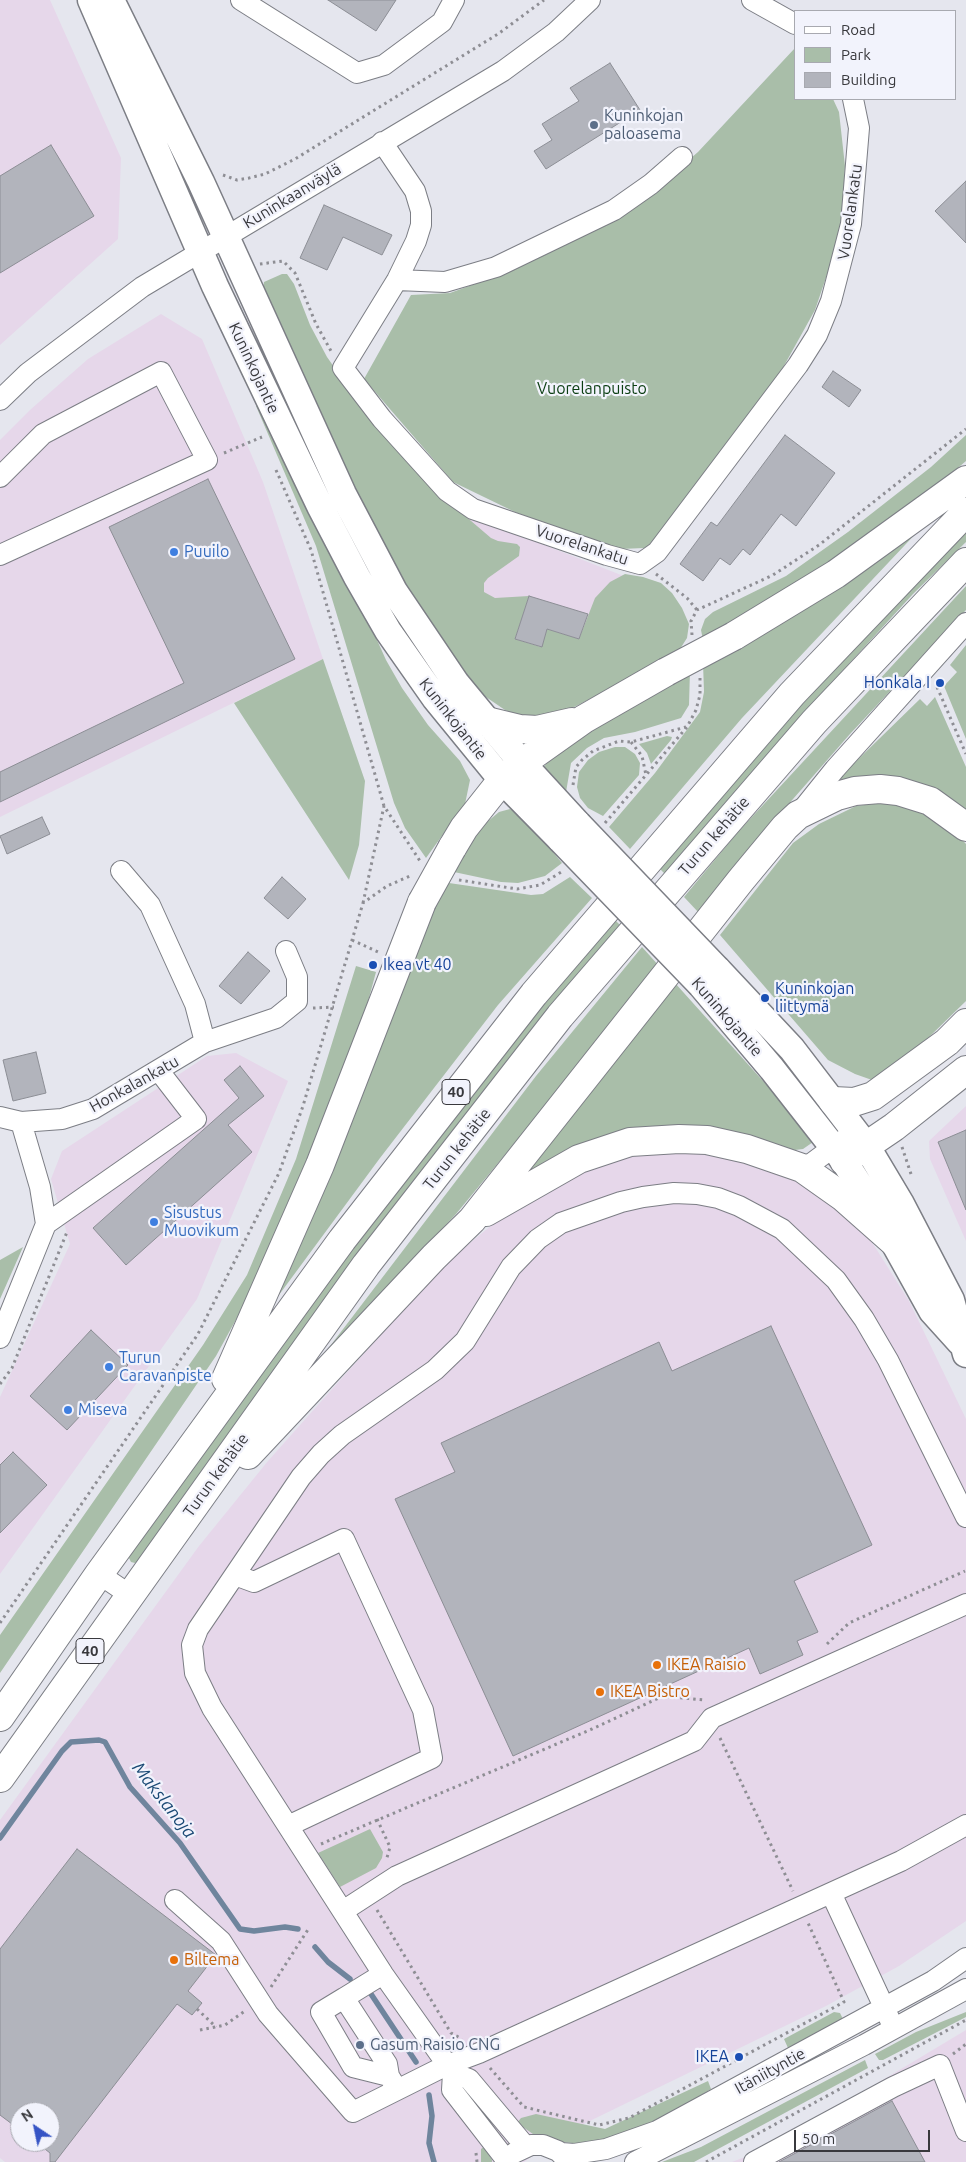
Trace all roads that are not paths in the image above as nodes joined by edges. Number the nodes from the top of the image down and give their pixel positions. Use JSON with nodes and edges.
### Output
{"nodes":[{"id":1,"x":91,"y":0,"type":"edge"},
{"id":2,"x":111,"y":0,"type":"edge"},
{"id":3,"x":241,"y":0,"type":"edge"},
{"id":4,"x":454,"y":0,"type":"edge"},
{"id":5,"x":590,"y":0,"type":"edge"},
{"id":6,"x":752,"y":0,"type":"edge"},
{"id":7,"x":794,"y":23,"type":"edge"},
{"id":8,"x":853,"y":100,"type":"edge"},
{"id":9,"x":382,"y":142,"type":"junction"},
{"id":10,"x":682,"y":157,"type":"dead end"},
{"id":11,"x":226,"y":236,"type":"junction"},
{"id":12,"x":200,"y":251,"type":"junction"},
{"id":13,"x":397,"y":280,"type":"junction"},
{"id":14,"x":0,"y":400,"type":"edge"},
{"id":15,"x":0,"y":477,"type":"edge"},
{"id":16,"x":966,"y":480,"type":"edge"},
{"id":17,"x":966,"y":512,"type":"edge"},
{"id":18,"x":0,"y":555,"type":"edge"},
{"id":19,"x":966,"y":562,"type":"edge"},
{"id":20,"x":966,"y":623,"type":"edge"},
{"id":21,"x":584,"y":719,"type":"junction"},
{"id":22,"x":487,"y":721,"type":"junction"},
{"id":23,"x":512,"y":772,"type":"junction"},
{"id":24,"x":798,"y":815,"type":"junction"},
{"id":25,"x":966,"y":827,"type":"edge"},
{"id":26,"x":121,"y":871,"type":"dead end"},
{"id":27,"x":286,"y":951,"type":"dead end"},
{"id":28,"x":709,"y":977,"type":"junction"},
{"id":29,"x":966,"y":1023,"type":"edge"},
{"id":30,"x":205,"y":1042,"type":"junction"},
{"id":31,"x":966,"y":1070,"type":"edge"},
{"id":32,"x":159,"y":1071,"type":"junction"},
{"id":33,"x":833,"y":1102,"type":"junction"},
{"id":34,"x":0,"y":1118,"type":"edge"},
{"id":35,"x":21,"y":1122,"type":"junction"},
{"id":36,"x":850,"y":1146,"type":"junction"},
{"id":37,"x":802,"y":1168,"type":"junction"},
{"id":38,"x":472,"y":1220,"type":"junction"},
{"id":39,"x":46,"y":1224,"type":"junction"},
{"id":40,"x":895,"y":1243,"type":"junction"},
{"id":41,"x":0,"y":1338,"type":"edge"},
{"id":42,"x":964,"y":1348,"type":"edge"},
{"id":43,"x":206,"y":1426,"type":"junction"},
{"id":44,"x":966,"y":1517,"type":"edge"},
{"id":45,"x":181,"y":1525,"type":"junction"},
{"id":46,"x":99,"y":1574,"type":"junction"},
{"id":47,"x":235,"y":1575,"type":"junction"},
{"id":48,"x":130,"y":1595,"type":"junction"},
{"id":49,"x":966,"y":1604,"type":"edge"},
{"id":50,"x":0,"y":1717,"type":"edge"},
{"id":51,"x":0,"y":1778,"type":"edge"},
{"id":52,"x":966,"y":1825,"type":"edge"},
{"id":53,"x":288,"y":1826,"type":"junction"},
{"id":54,"x":831,"y":1893,"type":"junction"},
{"id":55,"x":175,"y":1900,"type":"dead end"},
{"id":56,"x":343,"y":1911,"type":"junction"},
{"id":57,"x":966,"y":1958,"type":"edge"},
{"id":58,"x":383,"y":1974,"type":"junction"},
{"id":59,"x":966,"y":1989,"type":"edge"},
{"id":60,"x":344,"y":1998,"type":"junction"},
{"id":61,"x":884,"y":2008,"type":"junction"},
{"id":62,"x":895,"y":2029,"type":"junction"},
{"id":63,"x":450,"y":2069,"type":"junction"},
{"id":64,"x":393,"y":2083,"type":"junction"},
{"id":65,"x":966,"y":2131,"type":"edge"},
{"id":66,"x":526,"y":2147,"type":"junction"},
{"id":67,"x":565,"y":2158,"type":"edge"},
{"id":68,"x":507,"y":2161,"type":"edge"},
{"id":69,"x":635,"y":2162,"type":"edge"},
{"id":70,"x":754,"y":2162,"type":"edge"}],
"edges":[{"from":1,"to":12,"type":"main road","name":"Kuninkojantie"},
{"from":2,"to":11,"type":"main road","name":"Kuninkojantie"},
{"from":3,"to":4,"type":"street"},
{"from":5,"to":9,"type":"street","name":"Kuninkaanväylä"},
{"from":6,"to":7,"type":"street"},
{"from":8,"to":13,"type":"street","name":"Vuorelankatu"},
{"from":9,"to":11,"type":"street","name":"Kuninkaanväylä"},
{"from":9,"to":13,"type":"street"},
{"from":10,"to":13,"type":"street"},
{"from":11,"to":12,"type":"street","name":"Kuninkaanväylä"},
{"from":11,"to":22,"type":"main road","name":"Kuninkojantie"},
{"from":12,"to":14,"type":"street","name":"Kuninkaanväylä"},
{"from":12,"to":23,"type":"main road","name":"Kuninkojantie"},
{"from":15,"to":18,"type":"street"},
{"from":16,"to":21,"type":"highway","bridge":true},
{"from":17,"to":43,"type":"highway","number":"40"},
{"from":19,"to":45,"type":"highway","name":"Turun kehätie","number":"40"},
{"from":20,"to":24,"type":"street"},
{"from":21,"to":22,"type":"highway"},
{"from":21,"to":23,"type":"highway"},
{"from":22,"to":23,"type":"main road","name":"Kuninkojantie"},
{"from":23,"to":28,"type":"main road","name":"Kuninkojantie","bridge":true},
{"from":23,"to":43,"type":"highway","bridge":true},
{"from":24,"to":25,"type":"highway"},
{"from":24,"to":38,"type":"highway"},
{"from":26,"to":30,"type":"street"},
{"from":27,"to":30,"type":"street","name":"Honkalankatu"},
{"from":28,"to":33,"type":"main road","name":"Kuninkojantie"},
{"from":28,"to":36,"type":"main road","name":"Kuninkojantie"},
{"from":29,"to":33,"type":"highway"},
{"from":30,"to":32,"type":"street","name":"Honkalankatu"},
{"from":31,"to":36,"type":"highway"},
{"from":32,"to":35,"type":"street","name":"Honkalankatu"},
{"from":32,"to":39,"type":"street"},
{"from":33,"to":36,"type":"main road","name":"Kuninkojantie"},
{"from":34,"to":35,"type":"street","name":"Honkalankatu"},
{"from":35,"to":39,"type":"street"},
{"from":36,"to":37,"type":"street"},
{"from":36,"to":40,"type":"main road","name":"Kuninkojantie"},
{"from":36,"to":42,"type":"main road","name":"Kuninkojantie"},
{"from":37,"to":38,"type":"highway"},
{"from":37,"to":40,"type":"highway"},
{"from":38,"to":45,"type":"highway"},
{"from":39,"to":41,"type":"street"},
{"from":40,"to":42,"type":"main road","name":"Kuninkojantie"},
{"from":43,"to":46,"type":"highway","number":"40"},
{"from":44,"to":47,"type":"street"},
{"from":45,"to":48,"type":"highway","name":"Turun kehätie","number":"40"},
{"from":46,"to":48,"type":"street"},
{"from":46,"to":50,"type":"highway","number":"40"},
{"from":47,"to":53,"type":"street"},
{"from":47,"to":53,"type":"street"},
{"from":48,"to":51,"type":"highway","name":"Turun kehätie","number":"40"},
{"from":49,"to":56,"type":"street"},
{"from":52,"to":54,"type":"street"},
{"from":53,"to":56,"type":"street"},
{"from":54,"to":61,"type":"street"},
{"from":54,"to":63,"type":"street"},
{"from":55,"to":64,"type":"street"},
{"from":56,"to":58,"type":"street"},
{"from":57,"to":61,"type":"street","name":"Itäniityntie"},
{"from":58,"to":60,"type":"street"},
{"from":58,"to":63,"type":"street"},
{"from":59,"to":62,"type":"street","name":"Itäniityntie"},
{"from":60,"to":64,"type":"street"},
{"from":60,"to":64,"type":"street"},
{"from":61,"to":62,"type":"street"},
{"from":61,"to":67,"type":"street","name":"Itäniityntie"},
{"from":62,"to":69,"type":"street","name":"Itäniityntie"},
{"from":63,"to":64,"type":"street"},
{"from":63,"to":66,"type":"street"},
{"from":63,"to":68,"type":"street"},
{"from":65,"to":70,"type":"street"},
{"from":66,"to":67,"type":"street"},
{"from":66,"to":68,"type":"street"}]}
